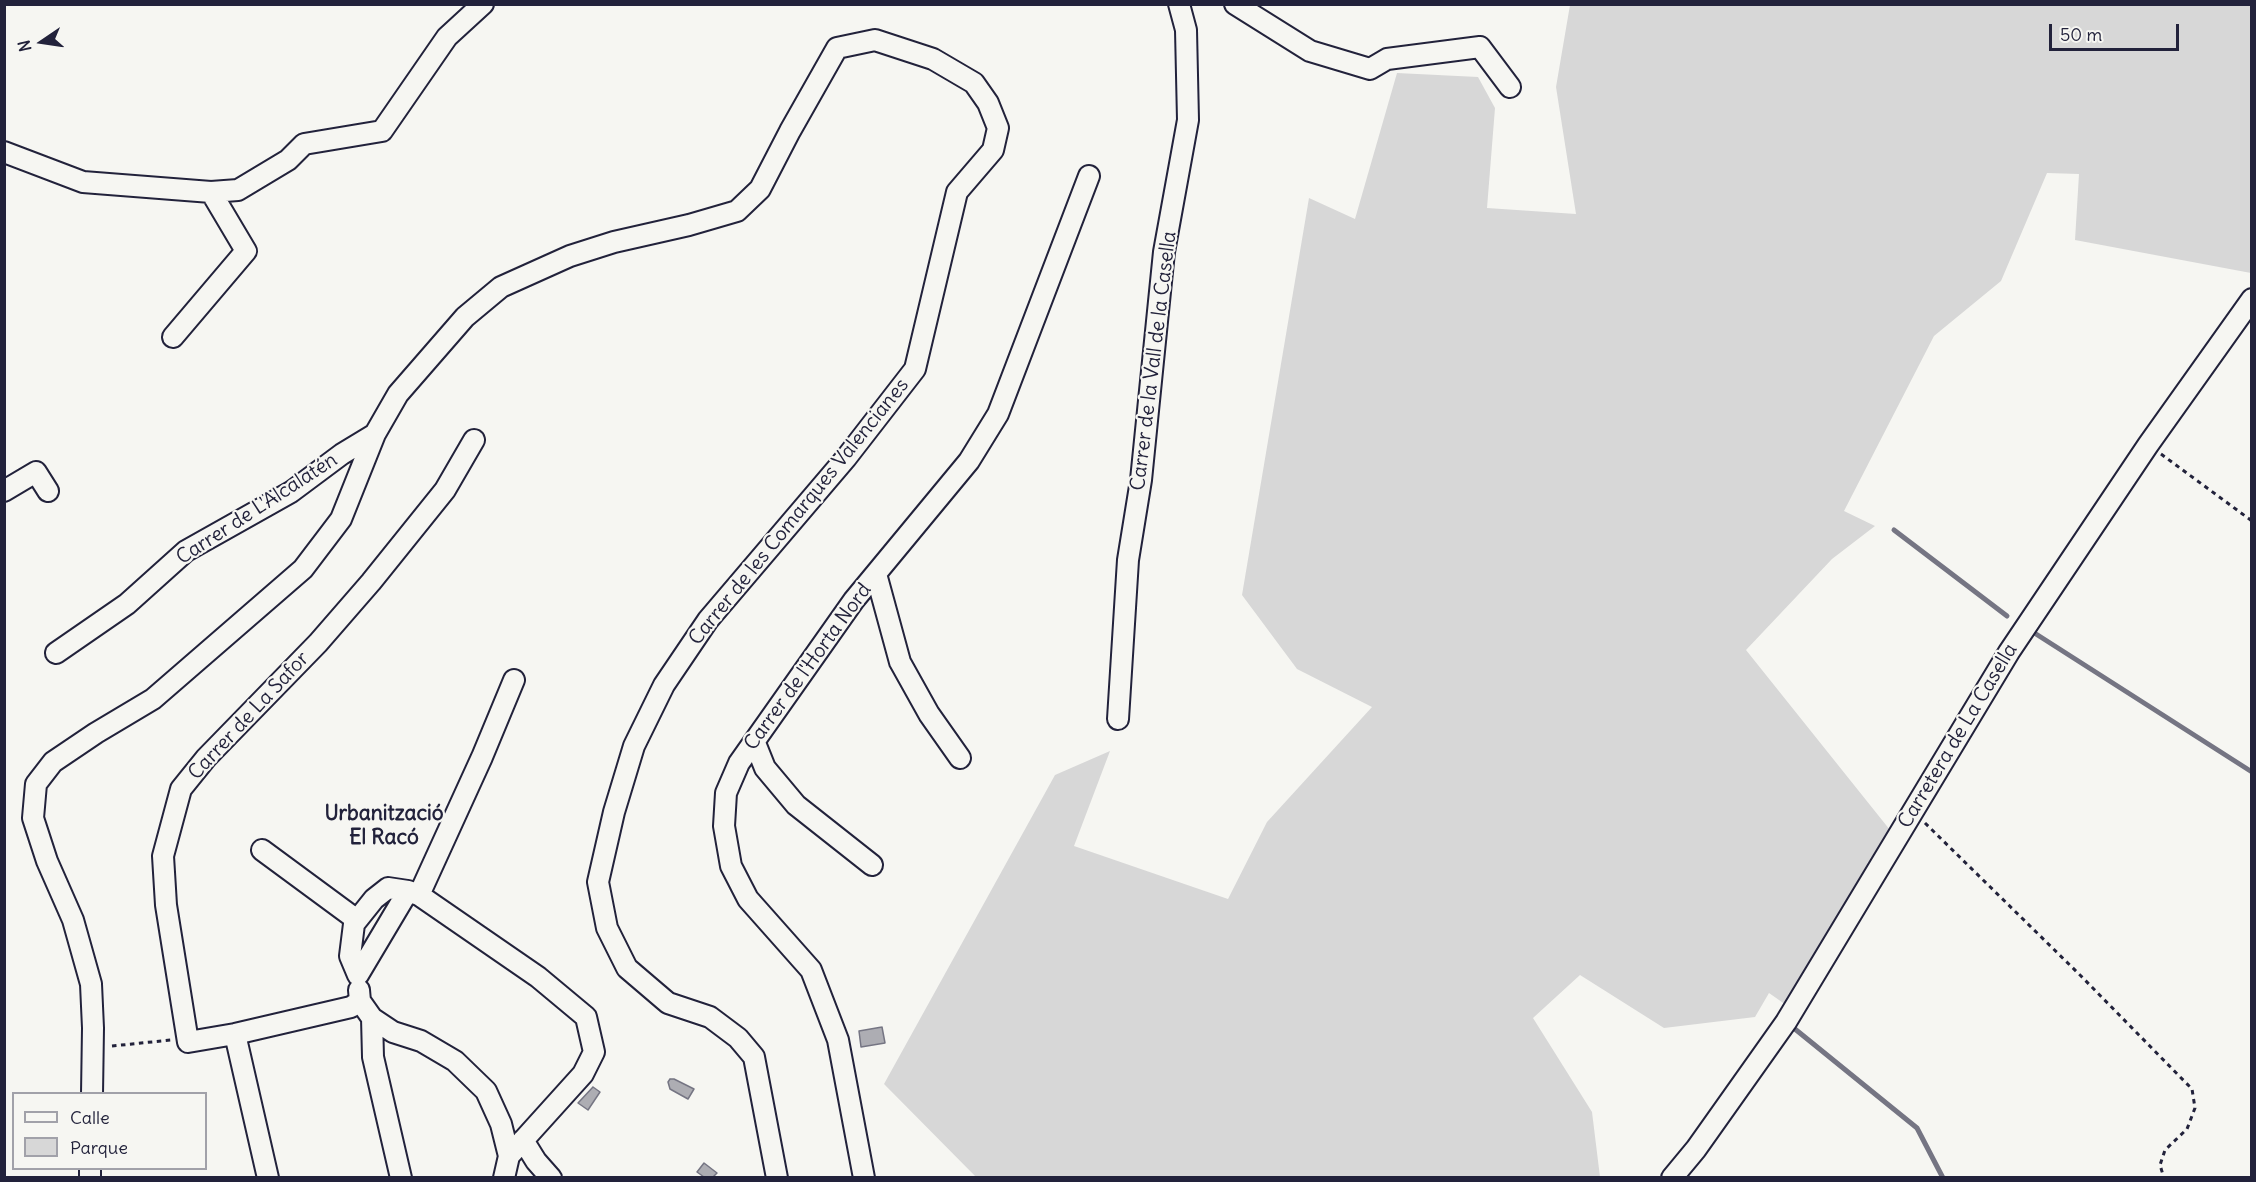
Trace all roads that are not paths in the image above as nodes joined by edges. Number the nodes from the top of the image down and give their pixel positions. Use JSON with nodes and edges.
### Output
{"nodes":[{"id":1,"x":483,"y":4,"type":"edge"},
{"id":2,"x":1179,"y":4,"type":"edge"},
{"id":3,"x":1235,"y":4,"type":"edge"},
{"id":4,"x":1510,"y":87,"type":"dead end"},
{"id":5,"x":4,"y":152,"type":"edge"},
{"id":6,"x":1089,"y":176,"type":"dead end"},
{"id":7,"x":211,"y":192,"type":"junction"},
{"id":8,"x":2252,"y":299,"type":"edge"},
{"id":9,"x":172,"y":337,"type":"dead end"},
{"id":10,"x":375,"y":434,"type":"junction"},
{"id":11,"x":474,"y":440,"type":"dead end"},
{"id":12,"x":4,"y":490,"type":"edge"},
{"id":13,"x":48,"y":491,"type":"dead end"},
{"id":14,"x":876,"y":574,"type":"junction"},
{"id":15,"x":56,"y":653,"type":"dead end"},
{"id":16,"x":514,"y":680,"type":"dead end"},
{"id":17,"x":1118,"y":719,"type":"dead end"},
{"id":18,"x":754,"y":743,"type":"junction"},
{"id":19,"x":960,"y":758,"type":"dead end"},
{"id":20,"x":262,"y":850,"type":"dead end"},
{"id":21,"x":872,"y":865,"type":"dead end"},
{"id":22,"x":413,"y":893,"type":"junction"},
{"id":23,"x":357,"y":920,"type":"junction"},
{"id":24,"x":358,"y":975,"type":"junction"},
{"id":25,"x":360,"y":1001,"type":"junction"},
{"id":26,"x":372,"y":1018,"type":"junction"},
{"id":27,"x":236,"y":1034,"type":"junction"},
{"id":28,"x":92,"y":1092,"type":"edge"},
{"id":29,"x":523,"y":1140,"type":"junction"},
{"id":30,"x":509,"y":1156,"type":"junction"},
{"id":31,"x":268,"y":1178,"type":"edge"},
{"id":32,"x":401,"y":1178,"type":"edge"},
{"id":33,"x":504,"y":1178,"type":"edge"},
{"id":34,"x":551,"y":1178,"type":"edge"},
{"id":35,"x":777,"y":1178,"type":"edge"},
{"id":36,"x":864,"y":1178,"type":"edge"},
{"id":37,"x":1672,"y":1178,"type":"edge"}],
"edges":[{"from":1,"to":7,"type":"street"},
{"from":2,"to":17,"type":"street","name":"Carrer de la Vall de la Casella"},
{"from":3,"to":4,"type":"street"},
{"from":5,"to":7,"type":"street"},
{"from":6,"to":14,"type":"street","name":"Carrer de l'Horta Nord"},
{"from":7,"to":9,"type":"street"},
{"from":8,"to":37,"type":"street","name":"Carretera de La Casella"},
{"from":10,"to":15,"type":"street","name":"Carrer de L'Alcalatén"},
{"from":10,"to":28,"type":"street","name":"Carrer de les Comarques Valencianes"},
{"from":10,"to":35,"type":"street","name":"Carrer de les Comarques Valencianes"},
{"from":11,"to":27,"type":"street","name":"Carrer de La Safor"},
{"from":12,"to":13,"type":"street"},
{"from":14,"to":18,"type":"street","name":"Carrer de l'Horta Nord"},
{"from":14,"to":19,"type":"street"},
{"from":16,"to":22,"type":"street"},
{"from":18,"to":21,"type":"street"},
{"from":18,"to":36,"type":"street","name":"Carrer de l'Horta Nord"},
{"from":20,"to":23,"type":"street"},
{"from":22,"to":23,"type":"street"},
{"from":22,"to":24,"type":"street"},
{"from":22,"to":29,"type":"street"},
{"from":23,"to":24,"type":"street"},
{"from":24,"to":25,"type":"street"},
{"from":25,"to":26,"type":"street"},
{"from":25,"to":27,"type":"street"},
{"from":26,"to":30,"type":"street"},
{"from":26,"to":32,"type":"street"},
{"from":27,"to":31,"type":"street"},
{"from":29,"to":30,"type":"street"},
{"from":29,"to":34,"type":"street"},
{"from":30,"to":33,"type":"street"}]}
